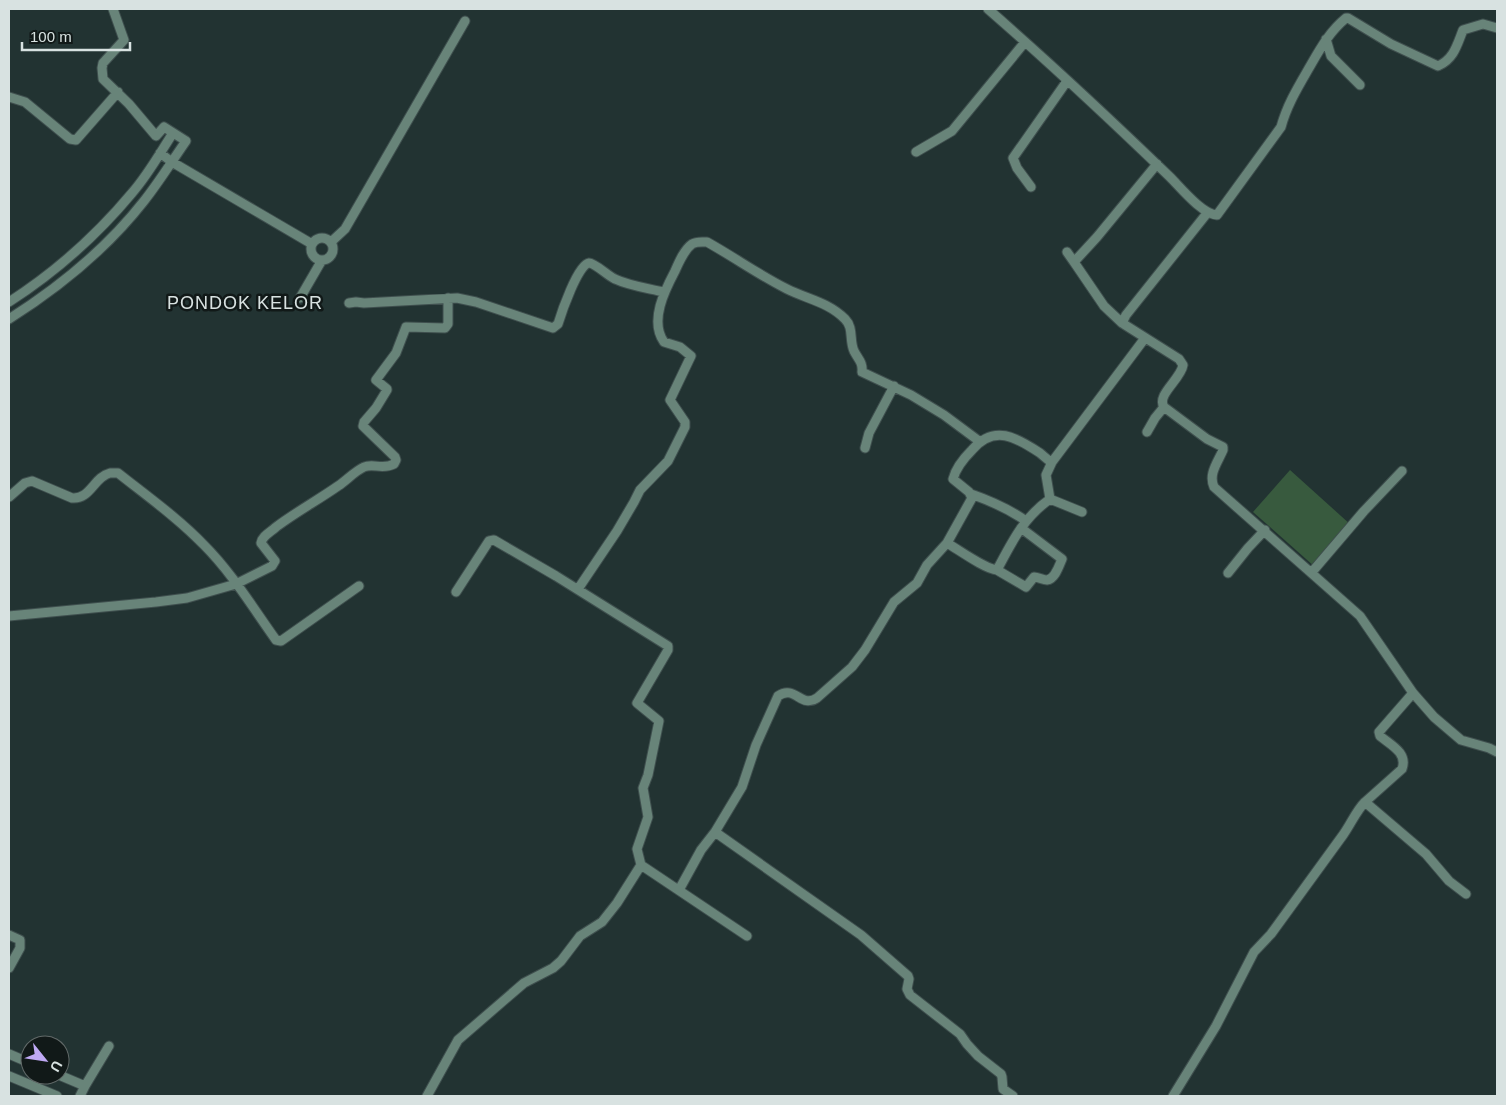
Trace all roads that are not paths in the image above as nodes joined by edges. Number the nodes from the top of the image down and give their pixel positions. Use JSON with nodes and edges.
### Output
{"nodes":[{"id":1,"x":113,"y":9,"type":"edge"},
{"id":2,"x":988,"y":9,"type":"edge"},
{"id":3,"x":465,"y":21,"type":"dead end"},
{"id":4,"x":1497,"y":28,"type":"edge"},
{"id":5,"x":1326,"y":39,"type":"junction"},
{"id":6,"x":1025,"y":42,"type":"junction"},
{"id":7,"x":1067,"y":81,"type":"junction"},
{"id":8,"x":1360,"y":85,"type":"dead end"},
{"id":9,"x":118,"y":92,"type":"junction"},
{"id":10,"x":9,"y":98,"type":"edge"},
{"id":11,"x":174,"y":133,"type":"junction"},
{"id":12,"x":916,"y":152,"type":"dead end"},
{"id":13,"x":160,"y":153,"type":"junction"},
{"id":14,"x":172,"y":162,"type":"junction"},
{"id":15,"x":1157,"y":164,"type":"junction"},
{"id":16,"x":1030,"y":187,"type":"dead end"},
{"id":17,"x":1208,"y":212,"type":"junction"},
{"id":18,"x":331,"y":242,"type":"junction"},
{"id":19,"x":312,"y":244,"type":"junction"},
{"id":20,"x":1067,"y":252,"type":"dead end"},
{"id":21,"x":322,"y":260,"type":"junction"},
{"id":22,"x":1074,"y":262,"type":"junction"},
{"id":23,"x":48,"y":273,"type":"junction"},
{"id":24,"x":58,"y":284,"type":"junction"},
{"id":25,"x":664,"y":292,"type":"junction"},
{"id":26,"x":300,"y":298,"type":"dead end"},
{"id":27,"x":448,"y":298,"type":"junction"},
{"id":28,"x":9,"y":302,"type":"edge"},
{"id":29,"x":349,"y":303,"type":"dead end"},
{"id":30,"x":9,"y":319,"type":"edge"},
{"id":31,"x":1122,"y":323,"type":"junction"},
{"id":32,"x":1145,"y":338,"type":"junction"},
{"id":33,"x":894,"y":386,"type":"junction"},
{"id":34,"x":1164,"y":407,"type":"junction"},
{"id":35,"x":1147,"y":432,"type":"dead end"},
{"id":36,"x":979,"y":441,"type":"junction"},
{"id":37,"x":865,"y":448,"type":"dead end"},
{"id":38,"x":1052,"y":462,"type":"junction"},
{"id":39,"x":1402,"y":471,"type":"dead end"},
{"id":40,"x":971,"y":494,"type":"junction"},
{"id":41,"x":9,"y":495,"type":"edge"},
{"id":42,"x":1050,"y":499,"type":"junction"},
{"id":43,"x":1082,"y":512,"type":"dead end"},
{"id":44,"x":1023,"y":524,"type":"junction"},
{"id":45,"x":1265,"y":530,"type":"junction"},
{"id":46,"x":948,"y":543,"type":"junction"},
{"id":47,"x":997,"y":570,"type":"junction"},
{"id":48,"x":1312,"y":572,"type":"junction"},
{"id":49,"x":1228,"y":573,"type":"dead end"},
{"id":50,"x":236,"y":584,"type":"junction"},
{"id":51,"x":359,"y":586,"type":"dead end"},
{"id":52,"x":578,"y":589,"type":"junction"},
{"id":53,"x":456,"y":592,"type":"dead end"},
{"id":54,"x":9,"y":616,"type":"edge"},
{"id":55,"x":1413,"y":693,"type":"junction"},
{"id":56,"x":1497,"y":752,"type":"edge"},
{"id":57,"x":1365,"y":802,"type":"junction"},
{"id":58,"x":714,"y":832,"type":"junction"},
{"id":59,"x":641,"y":865,"type":"junction"},
{"id":60,"x":679,"y":890,"type":"junction"},
{"id":61,"x":1466,"y":894,"type":"dead end"},
{"id":62,"x":9,"y":935,"type":"edge"},
{"id":63,"x":747,"y":936,"type":"dead end"},
{"id":64,"x":9,"y":968,"type":"edge"},
{"id":65,"x":109,"y":1046,"type":"dead end"},
{"id":66,"x":9,"y":1076,"type":"edge"},
{"id":67,"x":70,"y":1080,"type":"edge"},
{"id":68,"x":85,"y":1086,"type":"junction"},
{"id":69,"x":57,"y":1096,"type":"edge"},
{"id":70,"x":80,"y":1096,"type":"edge"},
{"id":71,"x":427,"y":1096,"type":"edge"},
{"id":72,"x":1014,"y":1096,"type":"edge"},
{"id":73,"x":1173,"y":1096,"type":"edge"}],
"edges":[{"from":1,"to":9,"type":"street"},
{"from":2,"to":6,"type":"street"},
{"from":3,"to":18,"type":"street"},
{"from":4,"to":5,"type":"street"},
{"from":5,"to":8,"type":"street"},
{"from":5,"to":17,"type":"street"},
{"from":6,"to":7,"type":"street"},
{"from":6,"to":12,"type":"street"},
{"from":7,"to":15,"type":"street"},
{"from":7,"to":16,"type":"street"},
{"from":9,"to":10,"type":"street"},
{"from":9,"to":11,"type":"street"},
{"from":11,"to":13,"type":"street"},
{"from":11,"to":14,"type":"street"},
{"from":13,"to":14,"type":"street"},
{"from":13,"to":23,"type":"street"},
{"from":14,"to":19,"type":"street"},
{"from":14,"to":24,"type":"street"},
{"from":15,"to":17,"type":"street"},
{"from":15,"to":22,"type":"street"},
{"from":17,"to":31,"type":"street"},
{"from":18,"to":19,"type":"street"},
{"from":18,"to":21,"type":"street"},
{"from":19,"to":21,"type":"street"},
{"from":20,"to":22,"type":"street"},
{"from":21,"to":26,"type":"street"},
{"from":22,"to":31,"type":"street"},
{"from":23,"to":24,"type":"street"},
{"from":23,"to":28,"type":"street"},
{"from":24,"to":30,"type":"street"},
{"from":25,"to":27,"type":"street"},
{"from":25,"to":33,"type":"street"},
{"from":25,"to":52,"type":"street"},
{"from":27,"to":29,"type":"street"},
{"from":27,"to":50,"type":"street"},
{"from":31,"to":32,"type":"street"},
{"from":32,"to":34,"type":"street"},
{"from":32,"to":38,"type":"street"},
{"from":33,"to":36,"type":"street"},
{"from":33,"to":37,"type":"street"},
{"from":34,"to":35,"type":"street"},
{"from":34,"to":45,"type":"street"},
{"from":36,"to":38,"type":"street"},
{"from":36,"to":40,"type":"street"},
{"from":38,"to":42,"type":"street"},
{"from":39,"to":48,"type":"street"},
{"from":40,"to":44,"type":"street"},
{"from":40,"to":46,"type":"street"},
{"from":41,"to":50,"type":"street"},
{"from":42,"to":43,"type":"street"},
{"from":42,"to":44,"type":"street"},
{"from":44,"to":47,"type":"street"},
{"from":44,"to":47,"type":"street"},
{"from":45,"to":48,"type":"street"},
{"from":45,"to":49,"type":"street"},
{"from":46,"to":47,"type":"street"},
{"from":46,"to":58,"type":"street"},
{"from":48,"to":55,"type":"street"},
{"from":50,"to":51,"type":"street"},
{"from":50,"to":54,"type":"street"},
{"from":52,"to":53,"type":"street"},
{"from":52,"to":59,"type":"street"},
{"from":55,"to":56,"type":"street"},
{"from":55,"to":57,"type":"street"},
{"from":57,"to":61,"type":"street"},
{"from":57,"to":73,"type":"street"},
{"from":58,"to":60,"type":"street"},
{"from":58,"to":72,"type":"street"},
{"from":59,"to":60,"type":"street"},
{"from":59,"to":71,"type":"street"},
{"from":60,"to":63,"type":"street"},
{"from":62,"to":64,"type":"street"},
{"from":65,"to":68,"type":"street"},
{"from":66,"to":69,"type":"street"},
{"from":67,"to":68,"type":"street"},
{"from":68,"to":70,"type":"street"}]}
